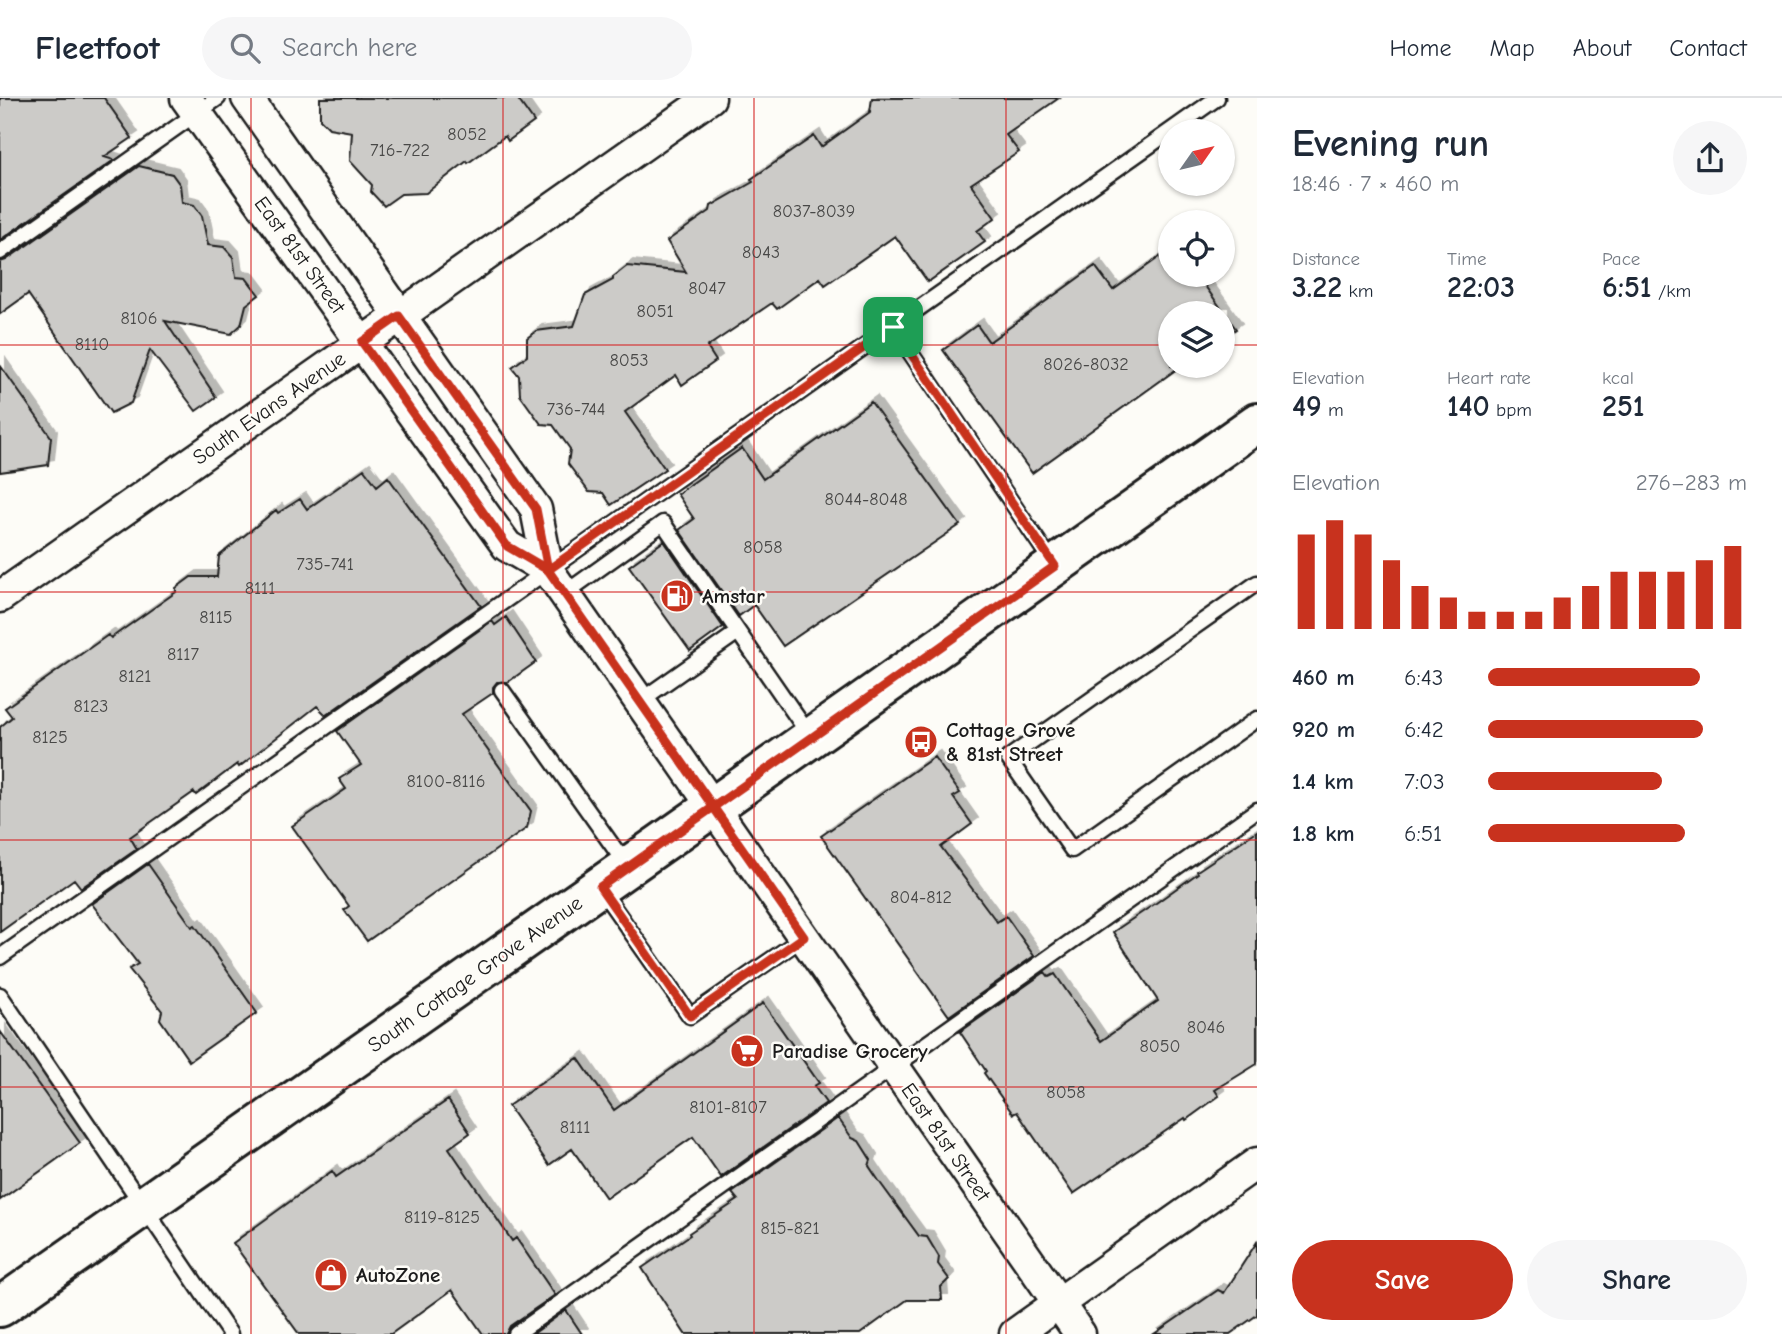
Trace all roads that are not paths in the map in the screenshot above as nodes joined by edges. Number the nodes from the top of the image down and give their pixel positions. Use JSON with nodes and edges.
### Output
{"nodes":[{"id":1,"x":247,"y":98,"type":"edge"},
{"id":2,"x":710,"y":98,"type":"edge"},
{"id":3,"x":1217,"y":98,"type":"edge"},
{"id":4,"x":200,"y":103,"type":"edge"},
{"id":5,"x":0,"y":252,"type":"edge"},
{"id":6,"x":399,"y":316,"type":"junction"},
{"id":7,"x":893,"y":327,"type":"junction"},
{"id":8,"x":362,"y":342,"type":"junction"},
{"id":9,"x":1257,"y":423,"type":"edge"},
{"id":10,"x":1055,"y":566,"type":"junction"},
{"id":11,"x":556,"y":582,"type":"junction"},
{"id":12,"x":1257,"y":583,"type":"edge"},
{"id":13,"x":0,"y":597,"type":"edge"},
{"id":14,"x":738,"y":632,"type":"junction"},
{"id":15,"x":502,"y":690,"type":"dead end"},
{"id":16,"x":640,"y":701,"type":"junction"},
{"id":17,"x":1257,"y":719,"type":"edge"},
{"id":18,"x":812,"y":738,"type":"junction"},
{"id":19,"x":713,"y":807,"type":"junction"},
{"id":20,"x":1257,"y":810,"type":"edge"},
{"id":21,"x":614,"y":877,"type":"junction"},
{"id":22,"x":804,"y":937,"type":"junction"},
{"id":23,"x":0,"y":957,"type":"edge"},
{"id":24,"x":0,"y":995,"type":"edge"},
{"id":25,"x":894,"y":1067,"type":"junction"},
{"id":26,"x":1257,"y":1163,"type":"edge"},
{"id":27,"x":144,"y":1206,"type":"junction"},
{"id":28,"x":1059,"y":1303,"type":"junction"},
{"id":29,"x":0,"y":1307,"type":"edge"},
{"id":30,"x":230,"y":1334,"type":"edge"},
{"id":31,"x":516,"y":1334,"type":"edge"},
{"id":32,"x":1015,"y":1334,"type":"edge"},
{"id":33,"x":1080,"y":1334,"type":"edge"}],
"edges":[{"from":1,"to":6,"type":"street","name":"East 81st Street"},
{"from":2,"to":6,"type":"street","name":"South Evans Avenue"},
{"from":3,"to":7,"type":"lane"},
{"from":4,"to":5,"type":"lane"},
{"from":4,"to":8,"type":"street","name":"East 81st Street"},
{"from":6,"to":8,"type":"street","name":"South Evans Avenue"},
{"from":6,"to":11,"type":"street","name":"East 81st Street"},
{"from":7,"to":10,"type":"lane"},
{"from":7,"to":11,"type":"lane"},
{"from":8,"to":11,"type":"street","name":"East 81st Street"},
{"from":8,"to":13,"type":"street","name":"South Evans Avenue"},
{"from":9,"to":10,"type":"main road","name":"South Cottage Grove Avenue"},
{"from":10,"to":18,"type":"main road","name":"South Cottage Grove Avenue"},
{"from":11,"to":14,"type":"lane"},
{"from":11,"to":16,"type":"street","name":"East 81st Street"},
{"from":11,"to":23,"type":"lane"},
{"from":12,"to":17,"type":"lane"},
{"from":14,"to":16,"type":"lane"},
{"from":14,"to":18,"type":"lane"},
{"from":15,"to":21,"type":"lane"},
{"from":16,"to":19,"type":"street","name":"East 81st Street"},
{"from":18,"to":19,"type":"main road","name":"South Cottage Grove Avenue"},
{"from":19,"to":21,"type":"main road","name":"South Cottage Grove Avenue"},
{"from":19,"to":22,"type":"street","name":"East 81st Street"},
{"from":20,"to":25,"type":"lane"},
{"from":21,"to":22,"type":"lane"},
{"from":21,"to":27,"type":"main road","name":"South Cottage Grove Avenue"},
{"from":22,"to":25,"type":"street","name":"East 81st Street"},
{"from":24,"to":27,"type":"lane"},
{"from":25,"to":28,"type":"street","name":"East 81st Street"},
{"from":25,"to":31,"type":"lane"},
{"from":26,"to":28,"type":"street"},
{"from":27,"to":29,"type":"main road","name":"South Cottage Grove Avenue"},
{"from":27,"to":30,"type":"lane"},
{"from":28,"to":32,"type":"street"},
{"from":28,"to":33,"type":"street","name":"East 81st Street"}]}
